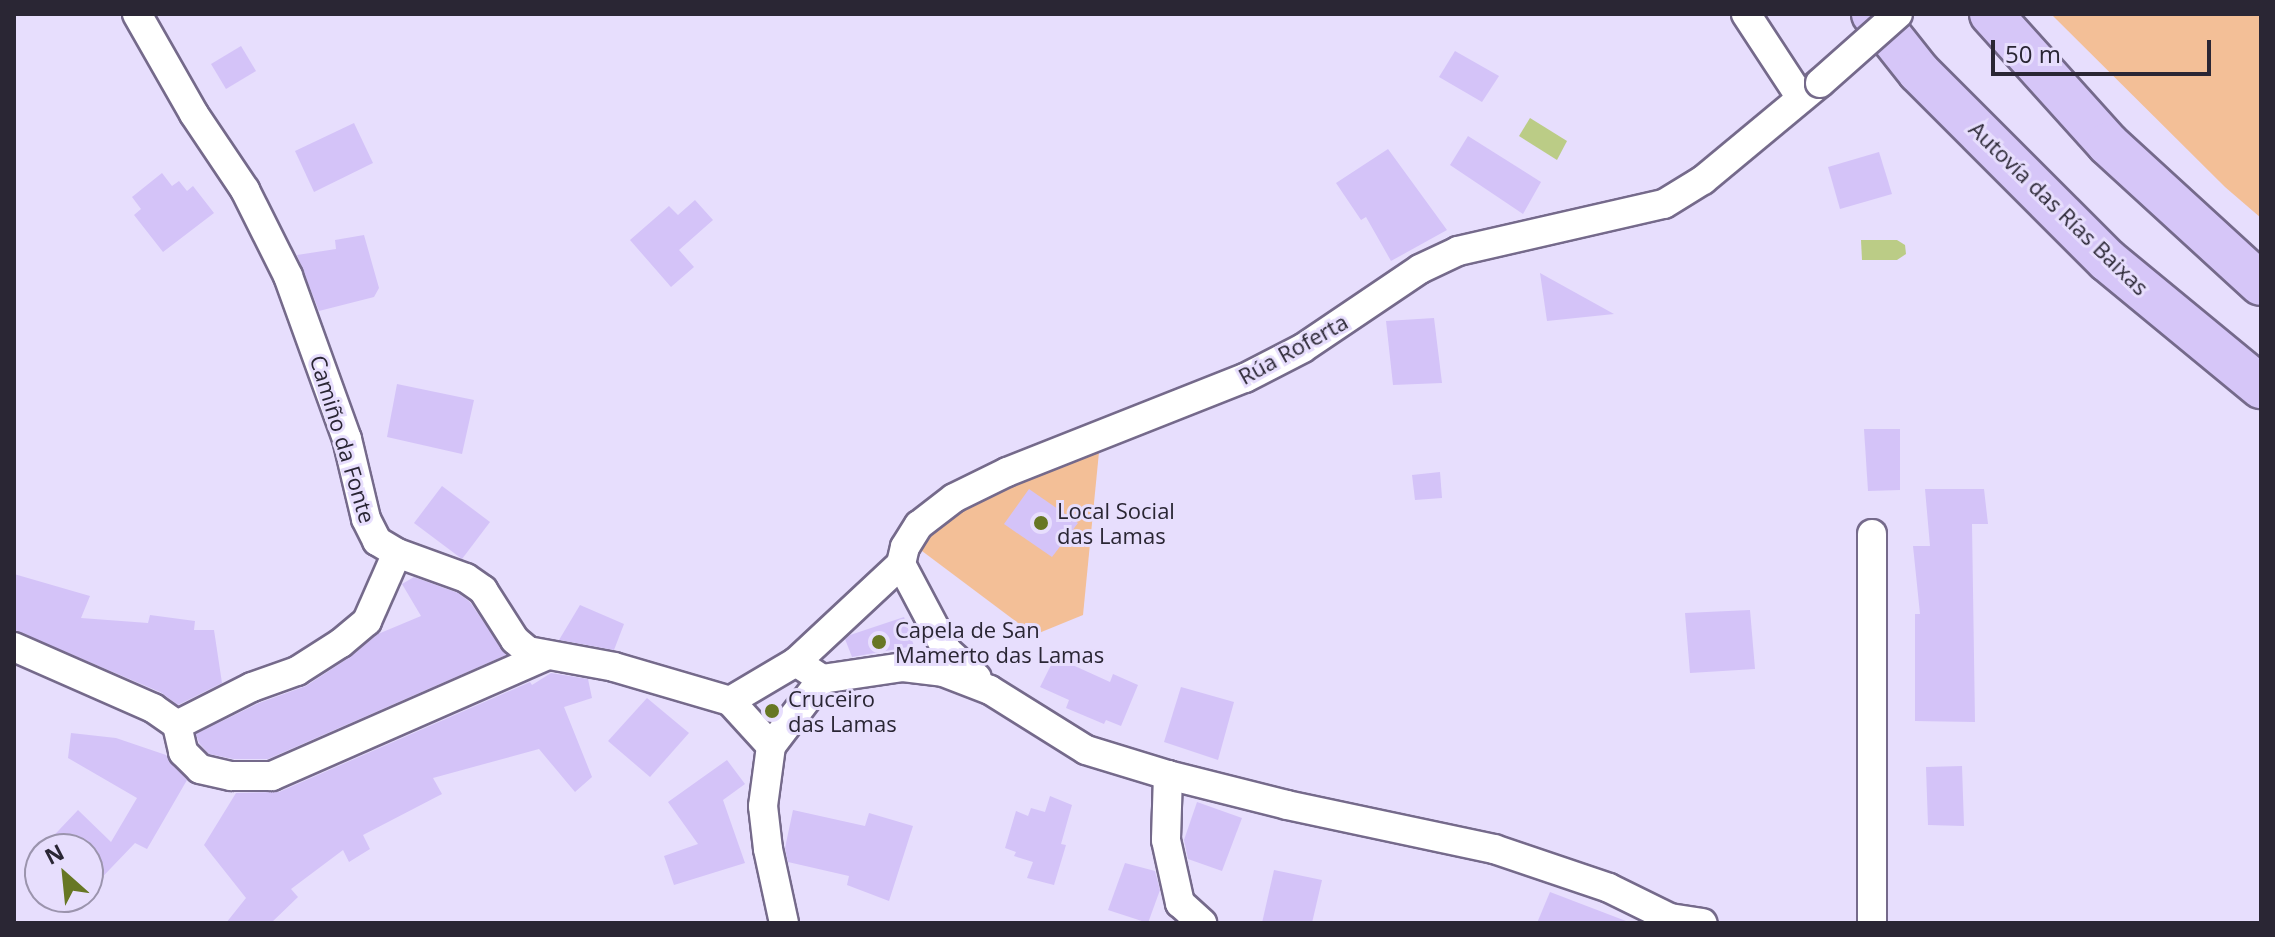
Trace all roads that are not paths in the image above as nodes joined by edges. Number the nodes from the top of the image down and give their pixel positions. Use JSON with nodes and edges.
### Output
{"nodes":[{"id":1,"x":137,"y":14,"type":"edge"},
{"id":2,"x":1746,"y":14,"type":"edge"},
{"id":3,"x":1873,"y":14,"type":"edge"},
{"id":4,"x":1898,"y":14,"type":"edge"},
{"id":5,"x":1991,"y":14,"type":"edge"},
{"id":6,"x":1810,"y":91,"type":"junction"},
{"id":7,"x":2261,"y":284,"type":"edge"},
{"id":8,"x":2261,"y":387,"type":"edge"},
{"id":9,"x":1872,"y":534,"type":"dead end"},
{"id":10,"x":397,"y":553,"type":"junction"},
{"id":11,"x":901,"y":564,"type":"junction"},
{"id":12,"x":14,"y":647,"type":"edge"},
{"id":13,"x":546,"y":656,"type":"junction"},
{"id":14,"x":796,"y":662,"type":"junction"},
{"id":15,"x":822,"y":679,"type":"junction"},
{"id":16,"x":990,"y":690,"type":"junction"},
{"id":17,"x":730,"y":701,"type":"junction"},
{"id":18,"x":177,"y":725,"type":"junction"},
{"id":19,"x":771,"y":746,"type":"junction"},
{"id":20,"x":1168,"y":775,"type":"junction"},
{"id":21,"x":784,"y":923,"type":"edge"},
{"id":22,"x":1202,"y":923,"type":"edge"},
{"id":23,"x":1703,"y":923,"type":"edge"},
{"id":24,"x":1872,"y":923,"type":"edge"}],
"edges":[{"from":1,"to":10,"type":"street","name":"Camiño da Fonte"},
{"from":2,"to":6,"type":"street"},
{"from":3,"to":8,"type":"highway","name":"Autovía das Rías Baixas"},
{"from":4,"to":6,"type":"street","name":"Rúa Roferta","bridge":true},
{"from":5,"to":7,"type":"highway"},
{"from":6,"to":11,"type":"street","name":"Rúa Roferta"},
{"from":9,"to":24,"type":"street"},
{"from":10,"to":13,"type":"street","name":"Camiño da Fonte"},
{"from":10,"to":18,"type":"street"},
{"from":11,"to":14,"type":"street","name":"Rúa Roferta"},
{"from":11,"to":16,"type":"street"},
{"from":12,"to":18,"type":"street"},
{"from":13,"to":17,"type":"street","name":"Camiño da Fonte"},
{"from":13,"to":18,"type":"street"},
{"from":14,"to":15,"type":"street"},
{"from":14,"to":17,"type":"street","name":"Rúa Roferta"},
{"from":15,"to":16,"type":"street"},
{"from":15,"to":19,"type":"street"},
{"from":16,"to":20,"type":"street"},
{"from":17,"to":19,"type":"street"},
{"from":19,"to":21,"type":"street"},
{"from":20,"to":22,"type":"street"},
{"from":20,"to":23,"type":"street"}]}
